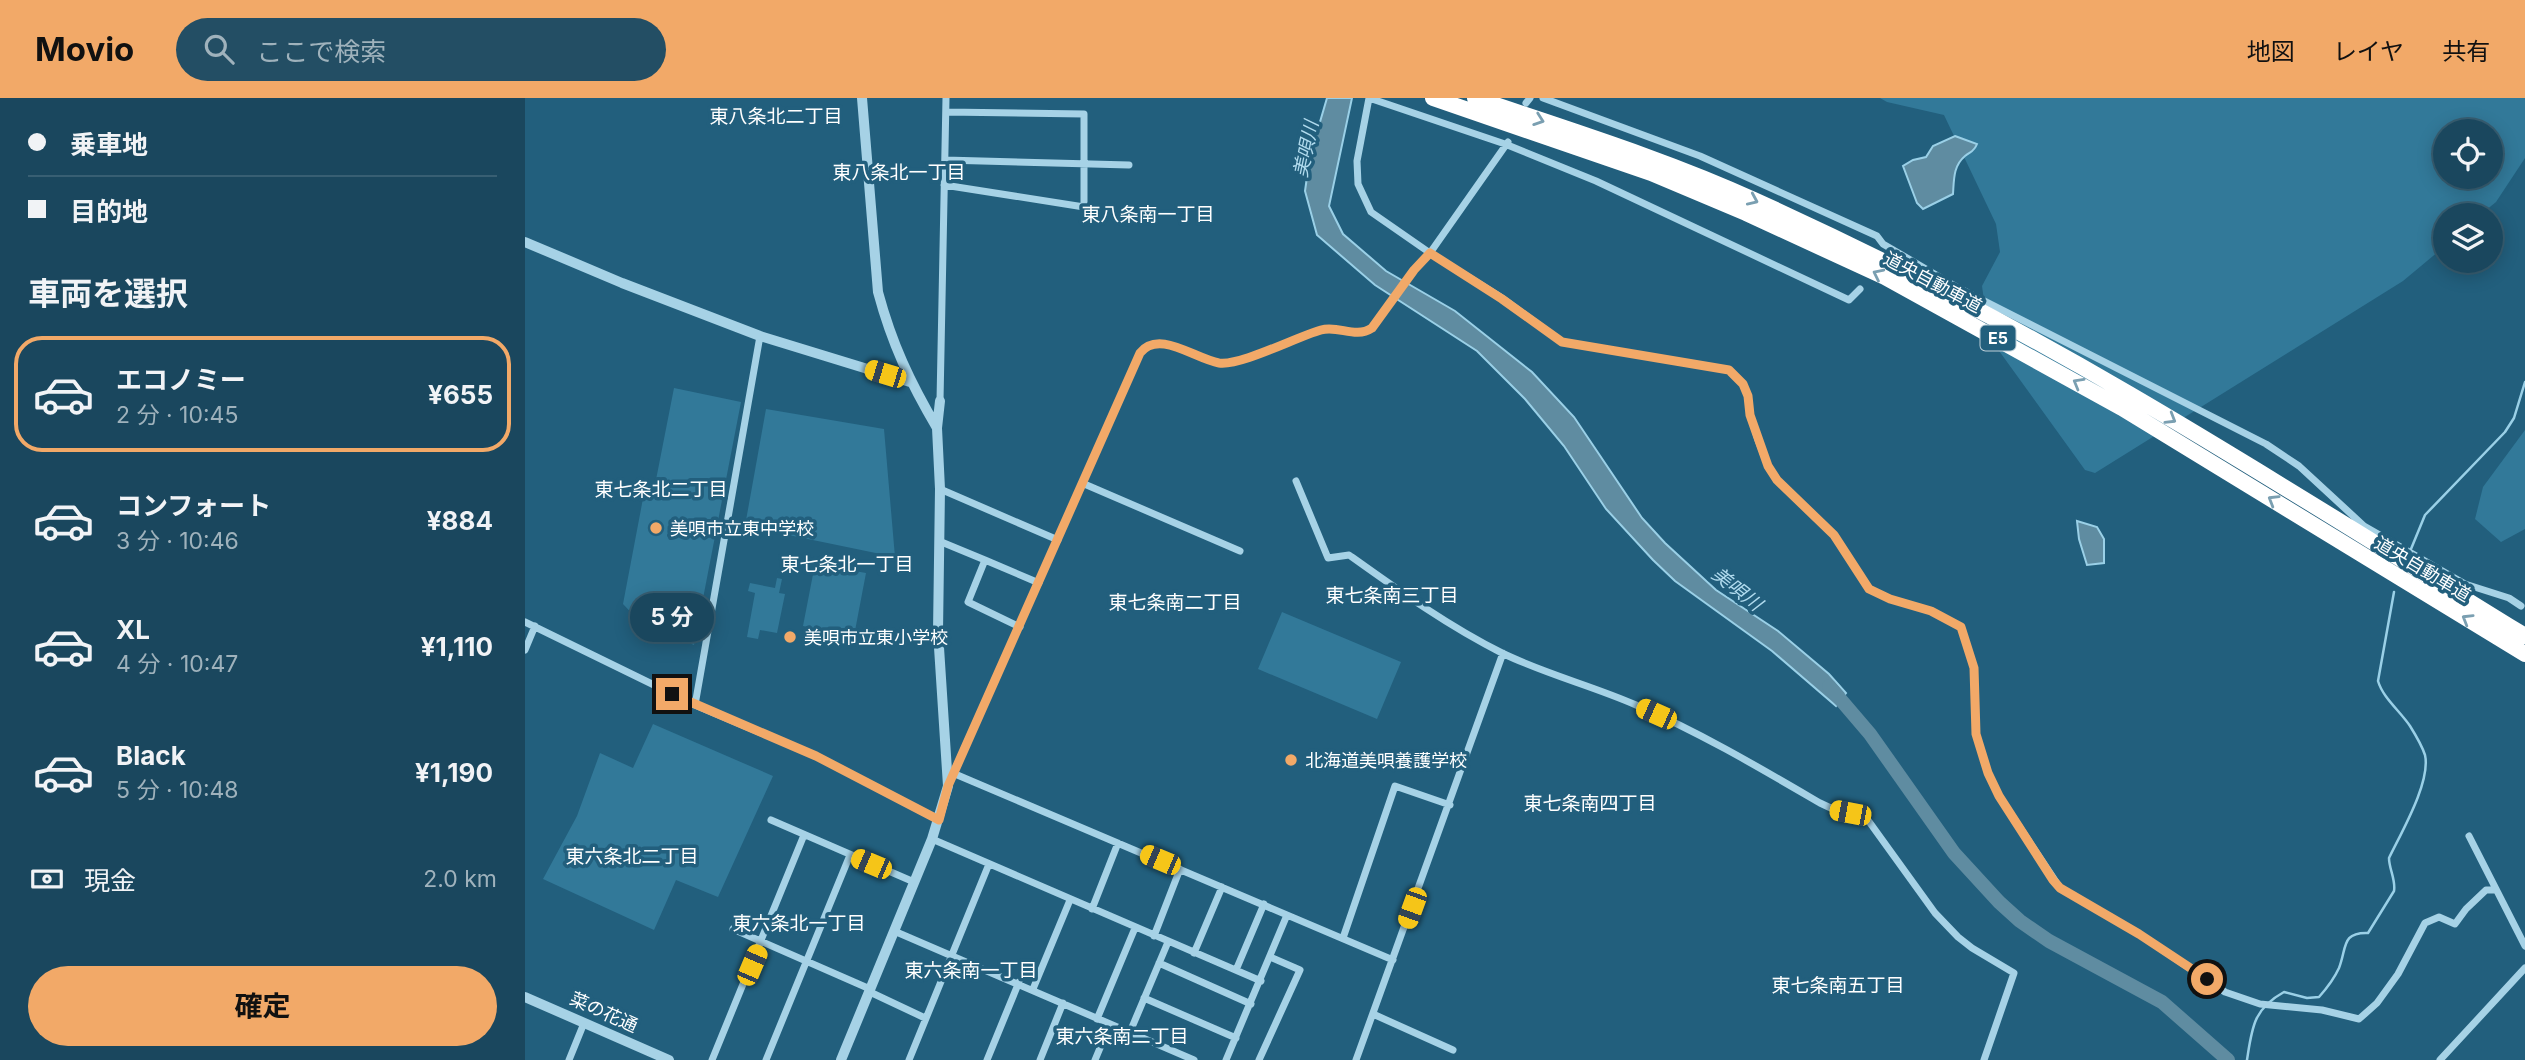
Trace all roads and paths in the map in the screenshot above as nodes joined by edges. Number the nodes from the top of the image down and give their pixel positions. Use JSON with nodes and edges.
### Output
{"nodes":[{"id":1,"x":862,"y":98,"type":"edge"},
{"id":2,"x":946,"y":98,"type":"edge"},
{"id":3,"x":1433,"y":98,"type":"edge"},
{"id":4,"x":1475,"y":98,"type":"edge"},
{"id":5,"x":1543,"y":98,"type":"edge"},
{"id":6,"x":946,"y":113,"type":"junction"},
{"id":7,"x":1506,"y":143,"type":"junction"},
{"id":8,"x":945,"y":160,"type":"junction"},
{"id":9,"x":1084,"y":164,"type":"junction"},
{"id":10,"x":1129,"y":165,"type":"dead end"},
{"id":11,"x":944,"y":185,"type":"junction"},
{"id":12,"x":525,"y":242,"type":"edge"},
{"id":13,"x":1883,"y":244,"type":"junction"},
{"id":14,"x":1430,"y":253,"type":"junction"},
{"id":15,"x":1878,"y":253,"type":"dead end"},
{"id":16,"x":1860,"y":289,"type":"dead end"},
{"id":17,"x":760,"y":336,"type":"junction"},
{"id":18,"x":910,"y":382,"type":"junction"},
{"id":19,"x":940,"y":401,"type":"joint"},
{"id":20,"x":937,"y":428,"type":"junction"},
{"id":21,"x":1296,"y":481,"type":"dead end"},
{"id":22,"x":1082,"y":483,"type":"junction"},
{"id":23,"x":940,"y":489,"type":"junction"},
{"id":24,"x":1058,"y":540,"type":"junction"},
{"id":25,"x":939,"y":541,"type":"junction"},
{"id":26,"x":1240,"y":551,"type":"dead end"},
{"id":27,"x":985,"y":560,"type":"junction"},
{"id":28,"x":1039,"y":583,"type":"junction"},
{"id":29,"x":2521,"y":606,"type":"dead end"},
{"id":30,"x":525,"y":622,"type":"edge"},
{"id":31,"x":535,"y":626,"type":"junction"},
{"id":32,"x":1020,"y":627,"type":"junction"},
{"id":33,"x":2525,"y":636,"type":"edge"},
{"id":34,"x":525,"y":650,"type":"edge"},
{"id":35,"x":1503,"y":653,"type":"junction"},
{"id":36,"x":2525,"y":654,"type":"edge"},
{"id":37,"x":695,"y":705,"type":"junction"},
{"id":38,"x":954,"y":774,"type":"junction"},
{"id":39,"x":948,"y":786,"type":"junction"},
{"id":40,"x":1450,"y":805,"type":"junction"},
{"id":41,"x":771,"y":820,"type":"dead end"},
{"id":42,"x":939,"y":820,"type":"junction"},
{"id":43,"x":804,"y":835,"type":"junction"},
{"id":44,"x":2469,"y":836,"type":"dead end"},
{"id":45,"x":932,"y":839,"type":"junction"},
{"id":46,"x":1118,"y":843,"type":"junction"},
{"id":47,"x":850,"y":855,"type":"junction"},
{"id":48,"x":989,"y":864,"type":"junction"},
{"id":49,"x":1180,"y":869,"type":"junction"},
{"id":50,"x":914,"y":882,"type":"junction"},
{"id":51,"x":1222,"y":887,"type":"junction"},
{"id":52,"x":2495,"y":890,"type":"junction"},
{"id":53,"x":1070,"y":900,"type":"junction"},
{"id":54,"x":1264,"y":904,"type":"junction"},
{"id":55,"x":1093,"y":909,"type":"junction"},
{"id":56,"x":1287,"y":915,"type":"junction"},
{"id":57,"x":1135,"y":928,"type":"junction"},
{"id":58,"x":733,"y":929,"type":"dead end"},
{"id":59,"x":894,"y":930,"type":"junction"},
{"id":60,"x":1154,"y":936,"type":"junction"},
{"id":61,"x":1343,"y":938,"type":"junction"},
{"id":62,"x":762,"y":941,"type":"junction"},
{"id":63,"x":1168,"y":942,"type":"junction"},
{"id":64,"x":2525,"y":946,"type":"edge"},
{"id":65,"x":1194,"y":953,"type":"junction"},
{"id":66,"x":952,"y":954,"type":"junction"},
{"id":67,"x":1270,"y":957,"type":"junction"},
{"id":68,"x":1393,"y":960,"type":"junction"},
{"id":69,"x":806,"y":962,"type":"junction"},
{"id":70,"x":1159,"y":963,"type":"junction"},
{"id":71,"x":2525,"y":968,"type":"edge"},
{"id":72,"x":1236,"y":970,"type":"junction"},
{"id":73,"x":1261,"y":981,"type":"junction"},
{"id":74,"x":1019,"y":982,"type":"junction"},
{"id":75,"x":870,"y":989,"type":"junction"},
{"id":76,"x":1033,"y":989,"type":"junction"},
{"id":77,"x":525,"y":997,"type":"edge"},
{"id":78,"x":1144,"y":998,"type":"junction"},
{"id":79,"x":1063,"y":1003,"type":"junction"},
{"id":80,"x":1251,"y":1004,"type":"junction"},
{"id":81,"x":1373,"y":1014,"type":"junction"},
{"id":82,"x":925,"y":1018,"type":"junction"},
{"id":83,"x":1097,"y":1018,"type":"junction"},
{"id":84,"x":584,"y":1023,"type":"junction"},
{"id":85,"x":1110,"y":1024,"type":"junction"},
{"id":86,"x":1130,"y":1032,"type":"junction"},
{"id":87,"x":1236,"y":1038,"type":"junction"},
{"id":88,"x":1453,"y":1050,"type":"dead end"},
{"id":89,"x":845,"y":1059,"type":"edge"},
{"id":90,"x":569,"y":1060,"type":"edge"},
{"id":91,"x":669,"y":1060,"type":"edge"},
{"id":92,"x":712,"y":1060,"type":"edge"},
{"id":93,"x":766,"y":1060,"type":"edge"},
{"id":94,"x":909,"y":1060,"type":"edge"},
{"id":95,"x":987,"y":1060,"type":"edge"},
{"id":96,"x":1040,"y":1060,"type":"edge"},
{"id":97,"x":1095,"y":1060,"type":"edge"},
{"id":98,"x":1194,"y":1060,"type":"edge"},
{"id":99,"x":1226,"y":1060,"type":"edge"},
{"id":100,"x":1259,"y":1060,"type":"edge"},
{"id":101,"x":1356,"y":1060,"type":"edge"},
{"id":102,"x":1983,"y":1060,"type":"edge"},
{"id":103,"x":2440,"y":1060,"type":"edge"}],
"edges":[{"from":1,"to":18,"type":"street"},
{"from":2,"to":6,"type":"street"},
{"from":36,"to":3,"type":"highway","name":"道央自動車道","number":"E5","one_way":true},
{"from":4,"to":33,"type":"highway","name":"道央自動車道","number":"E5","one_way":true},
{"from":5,"to":13,"type":"street"},
{"from":6,"to":8,"type":"street"},
{"from":6,"to":9,"type":"street"},
{"from":7,"to":14,"type":"street"},
{"from":7,"to":14,"type":"street"},
{"from":7,"to":16,"type":"street"},
{"from":8,"to":9,"type":"street"},
{"from":8,"to":11,"type":"street"},
{"from":9,"to":10,"type":"street"},
{"from":9,"to":11,"type":"street"},
{"from":11,"to":19,"type":"street"},
{"from":12,"to":17,"type":"street"},
{"from":13,"to":15,"type":"street"},
{"from":13,"to":29,"type":"street"},
{"from":14,"to":22,"type":"street"},
{"from":14,"to":52,"type":"street"},
{"from":17,"to":18,"type":"street"},
{"from":17,"to":37,"type":"street"},
{"from":18,"to":20,"type":"street"},
{"from":19,"to":20,"type":"street"},
{"from":20,"to":23,"type":"street"},
{"from":21,"to":35,"type":"street"},
{"from":22,"to":24,"type":"street"},
{"from":22,"to":26,"type":"street"},
{"from":23,"to":24,"type":"street"},
{"from":23,"to":25,"type":"street"},
{"from":24,"to":28,"type":"street"},
{"from":25,"to":27,"type":"street"},
{"from":25,"to":39,"type":"street"},
{"from":27,"to":28,"type":"street"},
{"from":27,"to":32,"type":"street"},
{"from":28,"to":32,"type":"street"},
{"from":30,"to":31,"type":"street"},
{"from":31,"to":34,"type":"street"},
{"from":31,"to":37,"type":"street"},
{"from":32,"to":38,"type":"street"},
{"from":35,"to":40,"type":"street"},
{"from":35,"to":102,"type":"street"},
{"from":37,"to":42,"type":"street"},
{"from":38,"to":39,"type":"street"},
{"from":38,"to":46,"type":"street"},
{"from":39,"to":42,"type":"street"},
{"from":40,"to":61,"type":"street"},
{"from":40,"to":68,"type":"street"},
{"from":41,"to":43,"type":"street"},
{"from":42,"to":45,"type":"street"},
{"from":43,"to":47,"type":"street"},
{"from":43,"to":62,"type":"street"},
{"from":44,"to":52,"type":"street"},
{"from":45,"to":48,"type":"street"},
{"from":45,"to":50,"type":"street"},
{"from":46,"to":49,"type":"street"},
{"from":46,"to":55,"type":"street"},
{"from":47,"to":50,"type":"street"},
{"from":47,"to":69,"type":"street"},
{"from":48,"to":53,"type":"street"},
{"from":48,"to":66,"type":"street"},
{"from":49,"to":51,"type":"street"},
{"from":49,"to":60,"type":"street"},
{"from":50,"to":59,"type":"street"},
{"from":51,"to":54,"type":"street"},
{"from":51,"to":65,"type":"street"},
{"from":52,"to":64,"type":"street"},
{"from":53,"to":55,"type":"street"},
{"from":53,"to":76,"type":"street"},
{"from":54,"to":56,"type":"street"},
{"from":54,"to":72,"type":"street"},
{"from":55,"to":57,"type":"street"},
{"from":56,"to":61,"type":"street"},
{"from":56,"to":67,"type":"street"},
{"from":57,"to":60,"type":"street"},
{"from":57,"to":83,"type":"street"},
{"from":58,"to":62,"type":"street"},
{"from":59,"to":66,"type":"street"},
{"from":59,"to":75,"type":"street"},
{"from":60,"to":63,"type":"street"},
{"from":61,"to":68,"type":"street"},
{"from":62,"to":69,"type":"street"},
{"from":62,"to":92,"type":"street"},
{"from":63,"to":65,"type":"street"},
{"from":63,"to":70,"type":"street"},
{"from":65,"to":72,"type":"street"},
{"from":66,"to":74,"type":"street"},
{"from":66,"to":82,"type":"street"},
{"from":67,"to":73,"type":"street"},
{"from":67,"to":100,"type":"street"},
{"from":68,"to":81,"type":"street"},
{"from":69,"to":75,"type":"street"},
{"from":69,"to":93,"type":"street"},
{"from":70,"to":78,"type":"street"},
{"from":70,"to":80,"type":"street"},
{"from":71,"to":103,"type":"street"},
{"from":72,"to":73,"type":"street"},
{"from":73,"to":80,"type":"street"},
{"from":74,"to":76,"type":"street"},
{"from":74,"to":95,"type":"street"},
{"from":75,"to":82,"type":"street"},
{"from":75,"to":89,"type":"street"},
{"from":76,"to":79,"type":"street"},
{"from":77,"to":84,"type":"street","name":"菜の花通"},
{"from":78,"to":86,"type":"street"},
{"from":78,"to":87,"type":"street"},
{"from":79,"to":83,"type":"street"},
{"from":79,"to":96,"type":"street"},
{"from":80,"to":87,"type":"street"},
{"from":81,"to":88,"type":"street"},
{"from":81,"to":101,"type":"street"},
{"from":82,"to":94,"type":"street"},
{"from":83,"to":85,"type":"street"},
{"from":84,"to":90,"type":"street"},
{"from":84,"to":91,"type":"street","name":"菜の花通"},
{"from":85,"to":86,"type":"street"},
{"from":85,"to":97,"type":"street"},
{"from":86,"to":98,"type":"street"},
{"from":87,"to":99,"type":"street"}]}
